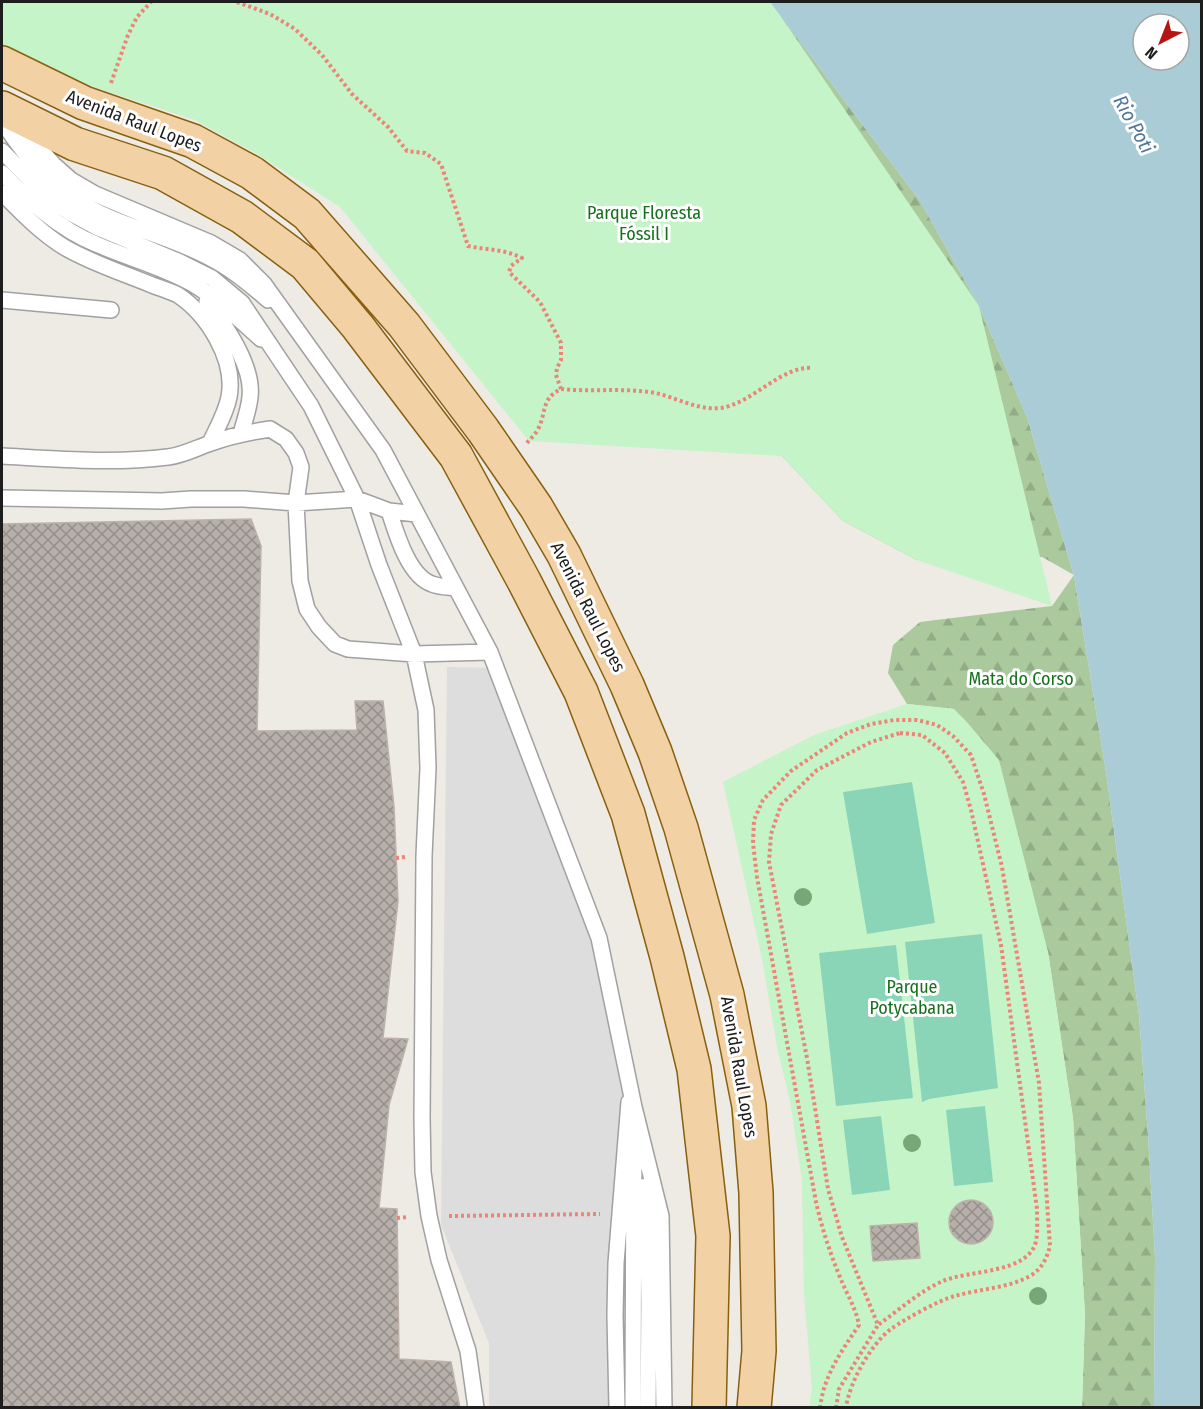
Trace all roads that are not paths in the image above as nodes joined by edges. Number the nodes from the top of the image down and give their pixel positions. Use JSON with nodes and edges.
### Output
{"nodes":[{"id":1,"x":2,"y":63,"type":"edge"},
{"id":2,"x":5,"y":114,"type":"edge"},
{"id":3,"x":2,"y":151,"type":"edge"},
{"id":4,"x":2,"y":172,"type":"edge"},
{"id":5,"x":2,"y":193,"type":"edge"},
{"id":6,"x":194,"y":285,"type":"junction"},
{"id":7,"x":2,"y":300,"type":"edge"},
{"id":8,"x":111,"y":310,"type":"dead end"},
{"id":9,"x":271,"y":348,"type":"junction"},
{"id":10,"x":241,"y":434,"type":"junction"},
{"id":11,"x":210,"y":443,"type":"junction"},
{"id":12,"x":2,"y":456,"type":"edge"},
{"id":13,"x":2,"y":498,"type":"edge"},
{"id":14,"x":357,"y":500,"type":"junction"},
{"id":15,"x":296,"y":503,"type":"junction"},
{"id":16,"x":388,"y":511,"type":"junction"},
{"id":17,"x":417,"y":514,"type":"junction"},
{"id":18,"x":456,"y":588,"type":"junction"},
{"id":19,"x":490,"y":652,"type":"junction"},
{"id":20,"x":414,"y":654,"type":"junction"},
{"id":21,"x":630,"y":1087,"type":"junction"},
{"id":22,"x":634,"y":1107,"type":"junction"},
{"id":23,"x":646,"y":1158,"type":"junction"},
{"id":24,"x":476,"y":1407,"type":"edge"},
{"id":25,"x":617,"y":1407,"type":"edge"},
{"id":26,"x":633,"y":1407,"type":"edge"},
{"id":27,"x":648,"y":1407,"type":"edge"},
{"id":28,"x":664,"y":1407,"type":"edge"},
{"id":29,"x":709,"y":1407,"type":"edge"},
{"id":30,"x":754,"y":1407,"type":"edge"}],
"edges":[{"from":1,"to":30,"type":"main road","name":"Avenida Raul Lopes"},
{"from":2,"to":17,"type":"lane"},
{"from":2,"to":29,"type":"main road"},
{"from":3,"to":9,"type":"lane"},
{"from":4,"to":6,"type":"lane"},
{"from":5,"to":11,"type":"lane"},
{"from":6,"to":9,"type":"lane"},
{"from":6,"to":10,"type":"lane"},
{"from":7,"to":8,"type":"lane"},
{"from":9,"to":14,"type":"lane"},
{"from":10,"to":11,"type":"lane"},
{"from":10,"to":15,"type":"lane"},
{"from":11,"to":12,"type":"lane"},
{"from":13,"to":15,"type":"lane"},
{"from":14,"to":15,"type":"lane"},
{"from":14,"to":16,"type":"lane"},
{"from":14,"to":20,"type":"lane"},
{"from":15,"to":20,"type":"lane"},
{"from":16,"to":17,"type":"lane"},
{"from":16,"to":18,"type":"lane"},
{"from":17,"to":18,"type":"lane"},
{"from":18,"to":19,"type":"lane"},
{"from":19,"to":20,"type":"lane"},
{"from":19,"to":21,"type":"lane"},
{"from":20,"to":24,"type":"lane"},
{"from":21,"to":22,"type":"lane"},
{"from":21,"to":25,"type":"lane"},
{"from":22,"to":23,"type":"lane"},
{"from":22,"to":26,"type":"lane"},
{"from":23,"to":27,"type":"lane"},
{"from":23,"to":28,"type":"lane"}]}
